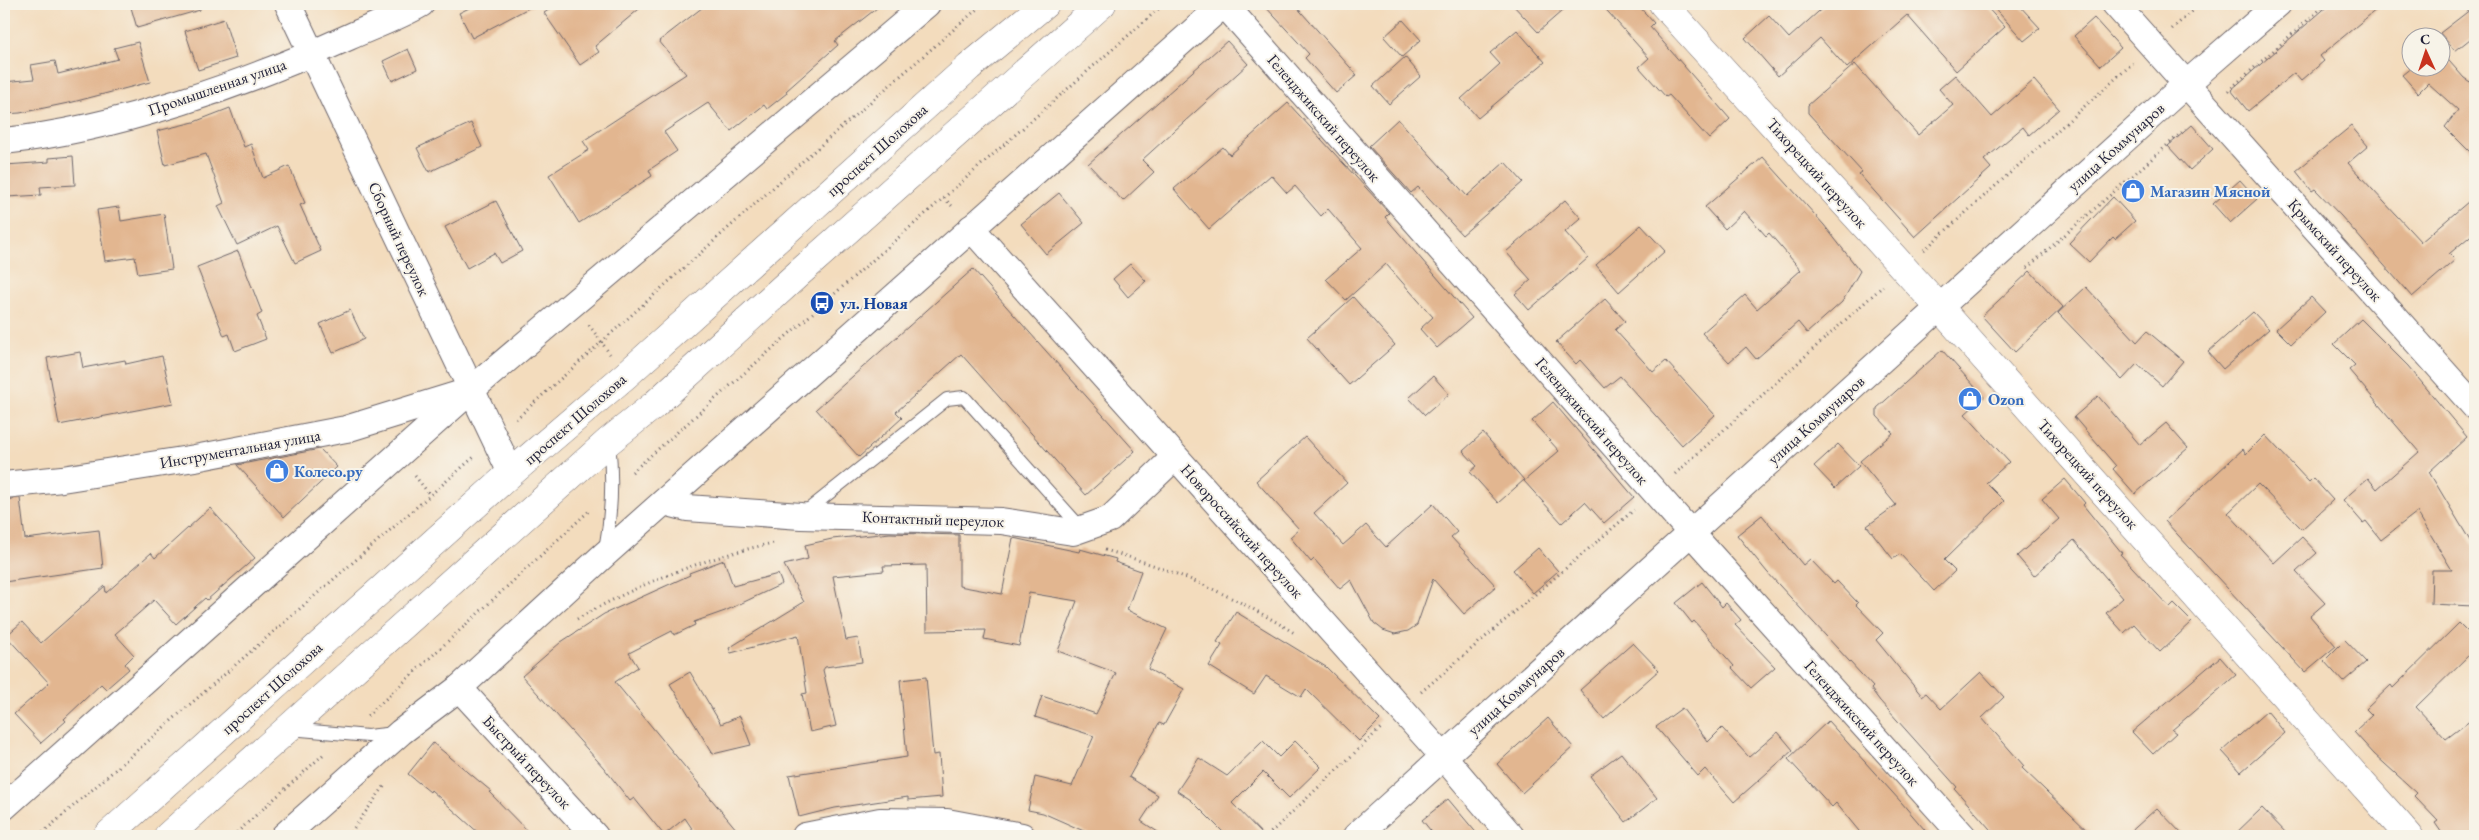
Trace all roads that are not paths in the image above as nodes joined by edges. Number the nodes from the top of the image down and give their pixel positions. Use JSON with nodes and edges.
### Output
{"nodes":[{"id":1,"x":288,"y":4,"type":"edge"},
{"id":2,"x":421,"y":4,"type":"edge"},
{"id":3,"x":1045,"y":4,"type":"edge"},
{"id":4,"x":1102,"y":4,"type":"edge"},
{"id":5,"x":1224,"y":4,"type":"edge"},
{"id":6,"x":1663,"y":4,"type":"edge"},
{"id":7,"x":2115,"y":4,"type":"edge"},
{"id":8,"x":2278,"y":4,"type":"edge"},
{"id":9,"x":914,"y":8,"type":"edge"},
{"id":10,"x":311,"y":54,"type":"junction"},
{"id":11,"x":2186,"y":84,"type":"junction"},
{"id":12,"x":4,"y":140,"type":"edge"},
{"id":13,"x":971,"y":228,"type":"junction"},
{"id":14,"x":1940,"y":308,"type":"junction"},
{"id":15,"x":470,"y":390,"type":"junction"},
{"id":16,"x":2475,"y":407,"type":"edge"},
{"id":17,"x":609,"y":441,"type":"junction"},
{"id":18,"x":1175,"y":457,"type":"junction"},
{"id":19,"x":511,"y":473,"type":"junction"},
{"id":20,"x":4,"y":485,"type":"edge"},
{"id":21,"x":664,"y":502,"type":"junction"},
{"id":22,"x":801,"y":516,"type":"junction"},
{"id":23,"x":1082,"y":529,"type":"junction"},
{"id":24,"x":1691,"y":533,"type":"junction"},
{"id":25,"x":604,"y":555,"type":"junction"},
{"id":26,"x":459,"y":688,"type":"junction"},
{"id":27,"x":288,"y":729,"type":"junction"},
{"id":28,"x":401,"y":732,"type":"junction"},
{"id":29,"x":1443,"y":756,"type":"junction"},
{"id":30,"x":4,"y":807,"type":"edge"},
{"id":31,"x":107,"y":836,"type":"edge"},
{"id":32,"x":168,"y":836,"type":"edge"},
{"id":33,"x":284,"y":836,"type":"edge"},
{"id":34,"x":595,"y":836,"type":"edge"},
{"id":35,"x":805,"y":836,"type":"edge"},
{"id":36,"x":1022,"y":836,"type":"edge"},
{"id":37,"x":1356,"y":836,"type":"edge"},
{"id":38,"x":1511,"y":836,"type":"edge"},
{"id":39,"x":1963,"y":836,"type":"edge"},
{"id":40,"x":2410,"y":836,"type":"edge"}],
"edges":[{"from":1,"to":10,"type":"street","name":"Сборный переулок"},
{"from":2,"to":10,"type":"street","name":"Промышленная улица"},
{"from":3,"to":19,"type":"main road","name":"проспект Шолохова"},
{"from":4,"to":17,"type":"main road"},
{"from":5,"to":13,"type":"street"},
{"from":5,"to":24,"type":"street","name":"Геленджикский переулок"},
{"from":6,"to":14,"type":"main road","name":"Тихорецкий переулок"},
{"from":7,"to":11,"type":"street","name":"Крымский переулок"},
{"from":8,"to":11,"type":"street","name":"улица Коммунаров"},
{"from":9,"to":15,"type":"street"},
{"from":10,"to":12,"type":"street","name":"Промышленная улица"},
{"from":10,"to":15,"type":"street","name":"Сборный переулок"},
{"from":11,"to":14,"type":"street","name":"улица Коммунаров"},
{"from":11,"to":16,"type":"street","name":"Крымский переулок"},
{"from":13,"to":18,"type":"street","name":"Новороссийский переулок"},
{"from":13,"to":21,"type":"street"},
{"from":14,"to":24,"type":"street","name":"улица Коммунаров"},
{"from":14,"to":40,"type":"main road","name":"Тихорецкий переулок"},
{"from":15,"to":19,"type":"street","name":"Сборный переулок"},
{"from":15,"to":20,"type":"street","name":"Инструментальная улица"},
{"from":15,"to":30,"type":"street"},
{"from":17,"to":25,"type":"lane"},
{"from":17,"to":27,"type":"main road"},
{"from":18,"to":23,"type":"street","name":"Контактный переулок"},
{"from":18,"to":29,"type":"street","name":"Новороссийский переулок"},
{"from":19,"to":31,"type":"main road","name":"проспект Шолохова"},
{"from":21,"to":22,"type":"street","name":"Контактный переулок"},
{"from":21,"to":25,"type":"street"},
{"from":22,"to":23,"type":"street","name":"Контактный переулок"},
{"from":22,"to":23,"type":"lane"},
{"from":24,"to":29,"type":"street","name":"улица Коммунаров"},
{"from":24,"to":39,"type":"street","name":"Геленджикский переулок"},
{"from":25,"to":26,"type":"street"},
{"from":26,"to":28,"type":"street"},
{"from":26,"to":34,"type":"street","name":"Быстрый переулок"},
{"from":27,"to":28,"type":"lane"},
{"from":27,"to":32,"type":"main road"},
{"from":28,"to":33,"type":"street"},
{"from":29,"to":37,"type":"street","name":"улица Коммунаров"},
{"from":29,"to":38,"type":"street","name":"Новороссийский переулок"},
{"from":35,"to":36,"type":"street"}]}
